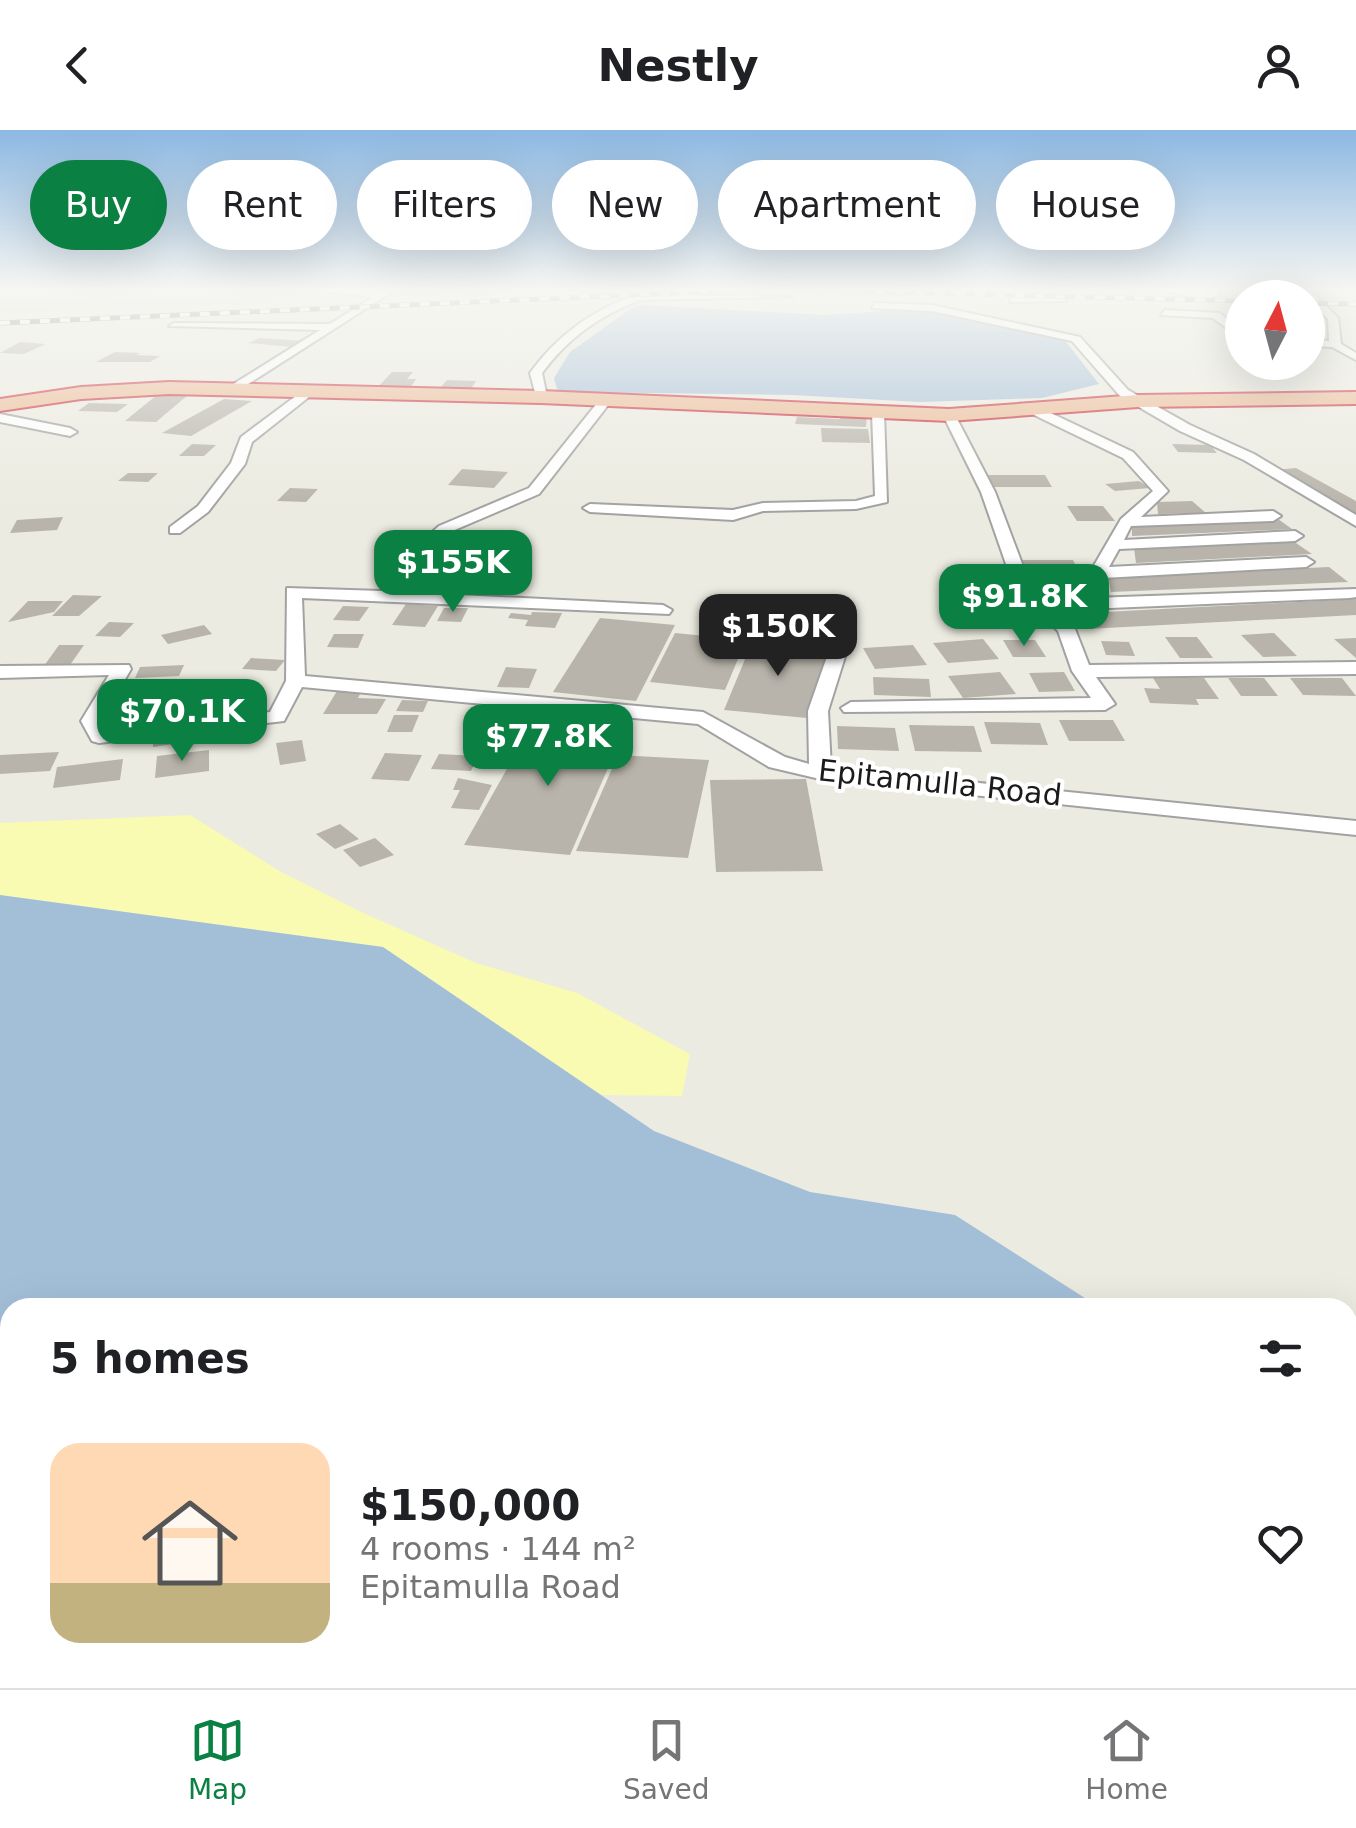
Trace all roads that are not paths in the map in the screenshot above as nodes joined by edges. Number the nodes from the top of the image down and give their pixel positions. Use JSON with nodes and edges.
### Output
{"nodes":[{"id":1,"x":277,"y":363,"type":"edge"},
{"id":2,"x":543,"y":363,"type":"edge"},
{"id":3,"x":1097,"y":363,"type":"edge"},
{"id":4,"x":231,"y":391,"type":"junction"},
{"id":5,"x":308,"y":393,"type":"junction"},
{"id":6,"x":541,"y":397,"type":"junction"},
{"id":7,"x":1356,"y":398,"type":"edge"},
{"id":8,"x":606,"y":400,"type":"junction"},
{"id":9,"x":1138,"y":401,"type":"junction"},
{"id":10,"x":0,"y":405,"type":"edge"},
{"id":11,"x":1034,"y":410,"type":"junction"},
{"id":12,"x":878,"y":412,"type":"junction"},
{"id":13,"x":949,"y":415,"type":"junction"},
{"id":14,"x":0,"y":418,"type":"edge"},
{"id":15,"x":70,"y":432,"type":"dead end"},
{"id":16,"x":590,"y":508,"type":"dead end"},
{"id":17,"x":1273,"y":516,"type":"dead end"},
{"id":18,"x":1126,"y":522,"type":"junction"},
{"id":19,"x":1356,"y":522,"type":"edge"},
{"id":20,"x":175,"y":530,"type":"dead end"},
{"id":21,"x":1294,"y":536,"type":"dead end"},
{"id":22,"x":1113,"y":545,"type":"junction"},
{"id":23,"x":1306,"y":562,"type":"dead end"},
{"id":24,"x":1098,"y":573,"type":"junction"},
{"id":25,"x":1350,"y":593,"type":"dead end"},
{"id":26,"x":387,"y":597,"type":"junction"},
{"id":27,"x":1082,"y":604,"type":"junction"},
{"id":28,"x":663,"y":610,"type":"dead end"},
{"id":29,"x":819,"y":625,"type":"dead end"},
{"id":30,"x":1066,"y":630,"type":"junction"},
{"id":31,"x":1356,"y":668,"type":"edge"},
{"id":32,"x":1082,"y":671,"type":"junction"},
{"id":33,"x":0,"y":672,"type":"edge"},
{"id":34,"x":296,"y":681,"type":"junction"},
{"id":35,"x":851,"y":708,"type":"dead end"},
{"id":36,"x":820,"y":773,"type":"junction"},
{"id":37,"x":1356,"y":828,"type":"edge"}],
"edges":[{"from":1,"to":4,"type":"street"},
{"from":2,"to":6,"type":"street"},
{"from":3,"to":9,"type":"street"},
{"from":4,"to":5,"type":"highway"},
{"from":4,"to":10,"type":"highway"},
{"from":5,"to":6,"type":"highway"},
{"from":5,"to":20,"type":"street"},
{"from":6,"to":8,"type":"highway"},
{"from":7,"to":9,"type":"highway"},
{"from":8,"to":12,"type":"highway"},
{"from":8,"to":26,"type":"street"},
{"from":9,"to":11,"type":"highway"},
{"from":9,"to":19,"type":"street"},
{"from":11,"to":13,"type":"highway"},
{"from":11,"to":18,"type":"street"},
{"from":12,"to":13,"type":"highway"},
{"from":12,"to":16,"type":"street"},
{"from":13,"to":30,"type":"street"},
{"from":14,"to":15,"type":"street"},
{"from":17,"to":18,"type":"street"},
{"from":18,"to":22,"type":"street"},
{"from":21,"to":22,"type":"street"},
{"from":22,"to":24,"type":"street"},
{"from":23,"to":24,"type":"street"},
{"from":24,"to":27,"type":"street"},
{"from":25,"to":27,"type":"street"},
{"from":26,"to":28,"type":"street"},
{"from":26,"to":34,"type":"street"},
{"from":27,"to":30,"type":"street"},
{"from":29,"to":36,"type":"street"},
{"from":30,"to":32,"type":"street"},
{"from":31,"to":32,"type":"street"},
{"from":32,"to":35,"type":"street"},
{"from":33,"to":34,"type":"street"},
{"from":34,"to":36,"type":"street","name":"Epitamulla Road"},
{"from":36,"to":37,"type":"street","name":"Epitamulla Road"}]}
